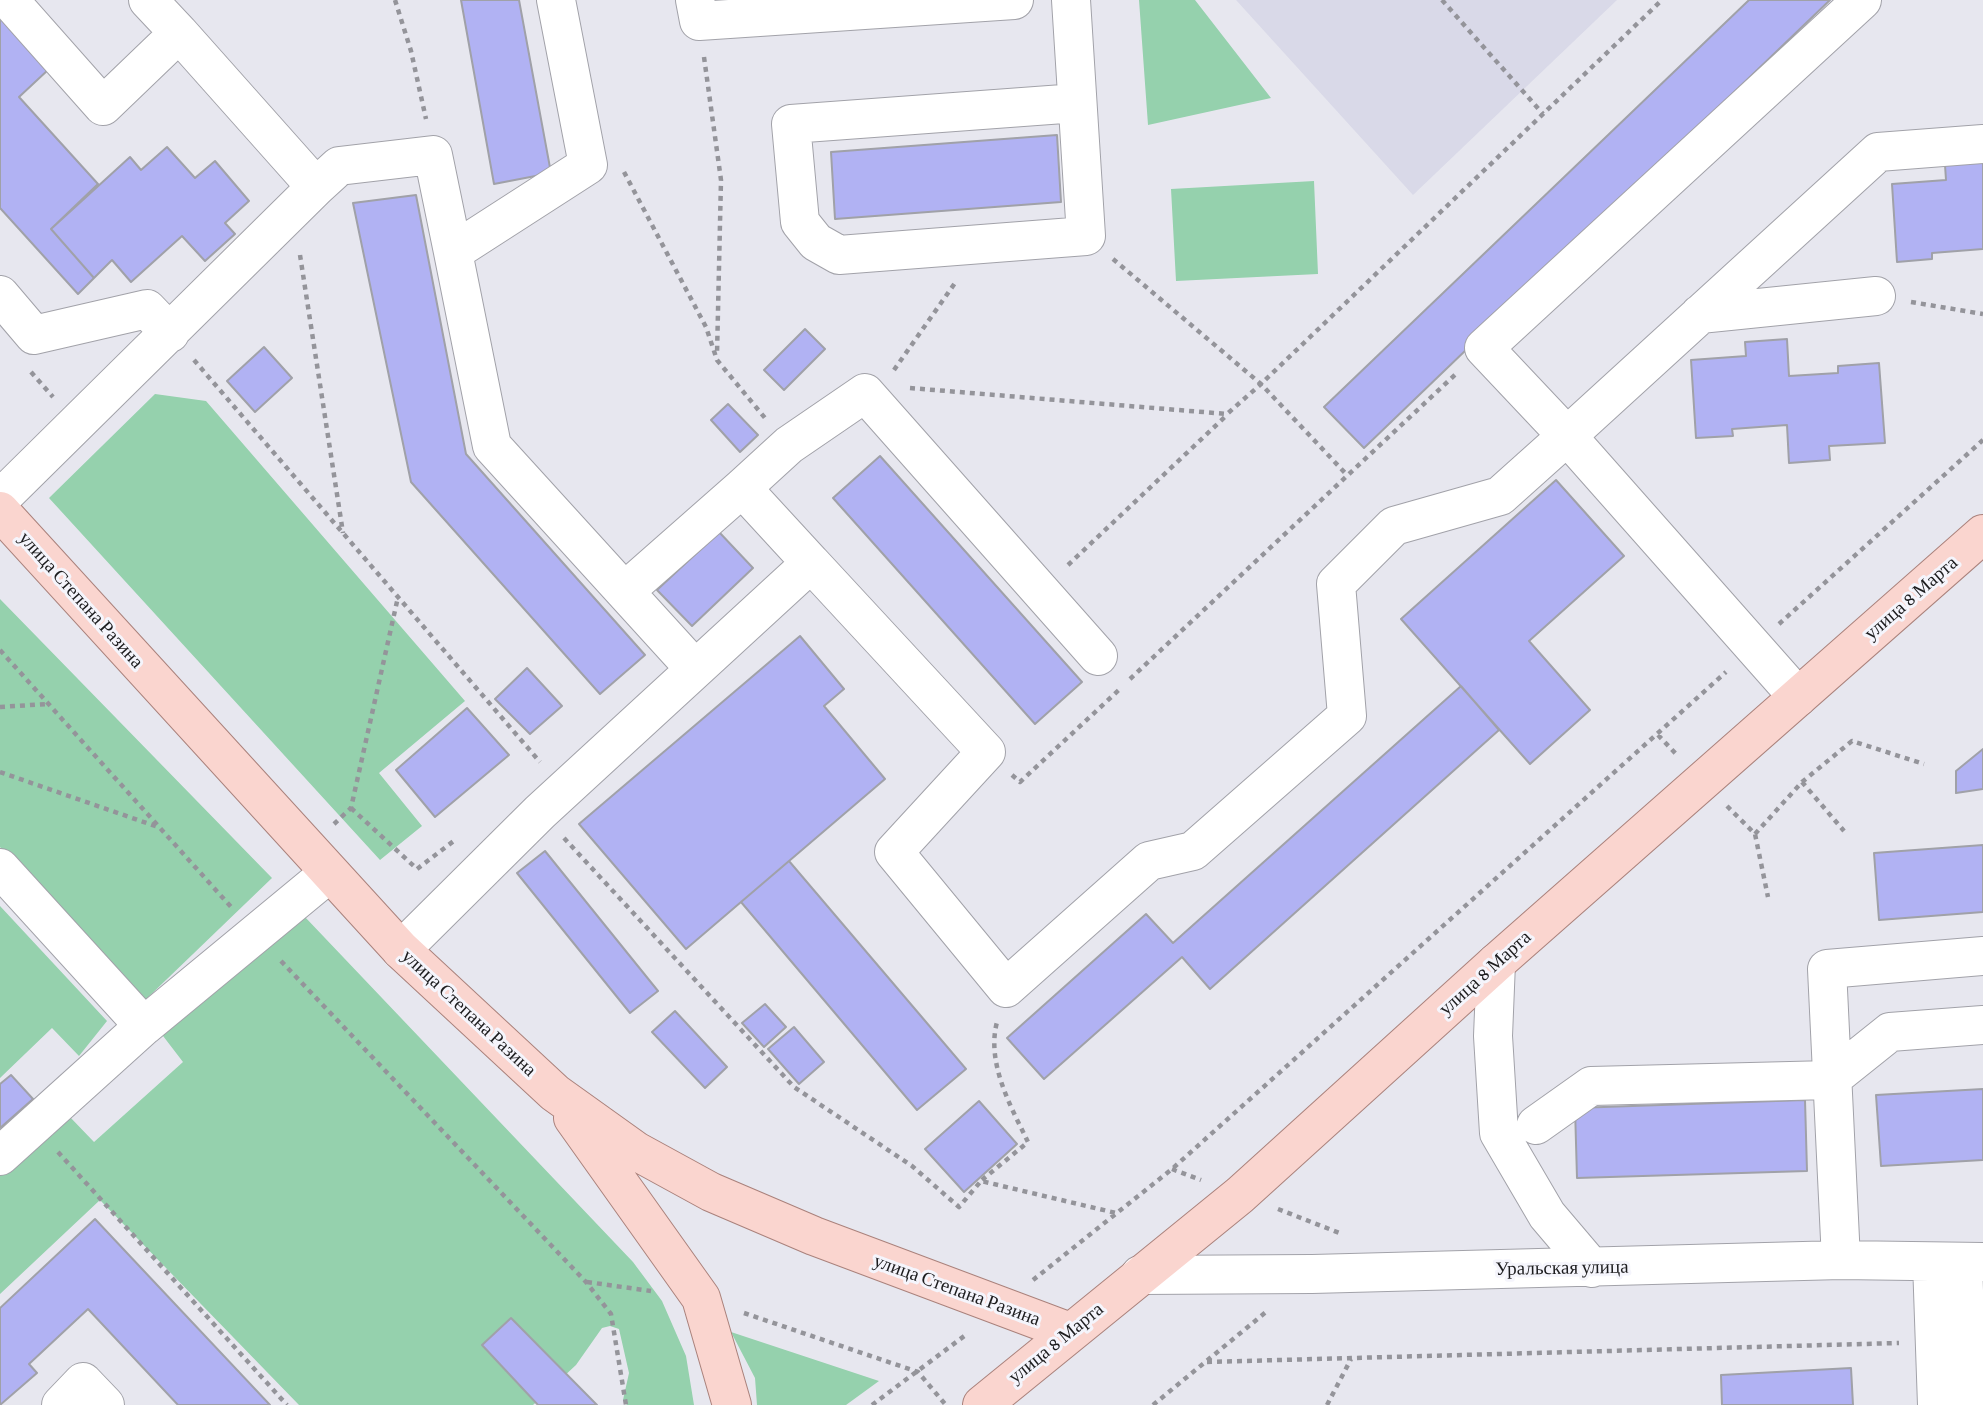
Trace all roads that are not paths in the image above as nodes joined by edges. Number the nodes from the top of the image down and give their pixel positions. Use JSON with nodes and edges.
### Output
{"nodes":[{"id":1,"x":9,"y":0,"type":"edge"},
{"id":2,"x":148,"y":0,"type":"edge"},
{"id":3,"x":556,"y":0,"type":"edge"},
{"id":4,"x":1014,"y":0,"type":"edge"},
{"id":5,"x":1071,"y":0,"type":"edge"},
{"id":6,"x":1861,"y":0,"type":"edge"},
{"id":7,"x":697,"y":11,"type":"edge"},
{"id":8,"x":179,"y":33,"type":"junction"},
{"id":9,"x":1077,"y":103,"type":"junction"},
{"id":10,"x":1983,"y":144,"type":"edge"},
{"id":11,"x":304,"y":200,"type":"junction"},
{"id":12,"x":453,"y":252,"type":"junction"},
{"id":13,"x":0,"y":295,"type":"edge"},
{"id":14,"x":1876,"y":296,"type":"road end"},
{"id":15,"x":1700,"y":314,"type":"junction"},
{"id":16,"x":170,"y":333,"type":"junction"},
{"id":17,"x":1567,"y":436,"type":"junction"},
{"id":18,"x":742,"y":488,"type":"junction"},
{"id":19,"x":0,"y":499,"type":"edge"},
{"id":20,"x":0,"y":511,"type":"edge"},
{"id":21,"x":1983,"y":534,"type":"edge"},
{"id":22,"x":811,"y":563,"type":"junction"},
{"id":23,"x":625,"y":592,"type":"junction"},
{"id":24,"x":1098,"y":656,"type":"dead end"},
{"id":25,"x":695,"y":669,"type":"junction"},
{"id":26,"x":1798,"y":697,"type":"junction"},
{"id":27,"x":0,"y":868,"type":"edge"},
{"id":28,"x":328,"y":874,"type":"junction"},
{"id":29,"x":401,"y":950,"type":"junction"},
{"id":30,"x":1983,"y":956,"type":"edge"},
{"id":31,"x":1496,"y":963,"type":"junction"},
{"id":32,"x":1983,"y":1025,"type":"edge"},
{"id":33,"x":144,"y":1026,"type":"junction"},
{"id":34,"x":1830,"y":1080,"type":"junction"},
{"id":35,"x":555,"y":1093,"type":"junction"},
{"id":36,"x":1536,"y":1125,"type":"dead end"},
{"id":37,"x":0,"y":1156,"type":"edge"},
{"id":38,"x":1841,"y":1261,"type":"junction"},
{"id":39,"x":1959,"y":1262,"type":"edge"},
{"id":40,"x":1592,"y":1268,"type":"junction"},
{"id":41,"x":1140,"y":1275,"type":"junction"},
{"id":42,"x":1070,"y":1332,"type":"junction"},
{"id":43,"x":61,"y":1405,"type":"edge"},
{"id":44,"x":105,"y":1405,"type":"edge"},
{"id":45,"x":732,"y":1405,"type":"edge"},
{"id":46,"x":982,"y":1405,"type":"edge"},
{"id":47,"x":1937,"y":1405,"type":"edge"},
{"id":48,"x":1968,"y":1405,"type":"edge"}],
"edges":[{"from":1,"to":8,"type":"street"},
{"from":2,"to":8,"type":"street"},
{"from":3,"to":12,"type":"street"},
{"from":4,"to":7,"type":"street"},
{"from":5,"to":9,"type":"street"},
{"from":6,"to":17,"type":"street"},
{"from":8,"to":11,"type":"street"},
{"from":9,"to":9,"type":"street"},
{"from":10,"to":15,"type":"street"},
{"from":11,"to":12,"type":"street"},
{"from":11,"to":16,"type":"street"},
{"from":12,"to":23,"type":"street"},
{"from":13,"to":16,"type":"street"},
{"from":14,"to":15,"type":"street"},
{"from":15,"to":17,"type":"street"},
{"from":16,"to":19,"type":"street"},
{"from":17,"to":22,"type":"street"},
{"from":17,"to":26,"type":"street"},
{"from":18,"to":22,"type":"street"},
{"from":18,"to":23,"type":"street"},
{"from":18,"to":24,"type":"street"},
{"from":20,"to":28,"type":"main road","name":"улица Степана Разина"},
{"from":21,"to":26,"type":"main road","name":"улица 8 Марта"},
{"from":22,"to":25,"type":"street"},
{"from":23,"to":25,"type":"street"},
{"from":25,"to":29,"type":"street"},
{"from":26,"to":31,"type":"main road","name":"улица 8 Марта"},
{"from":27,"to":33,"type":"street"},
{"from":28,"to":29,"type":"main road","name":"улица Степана Разина"},
{"from":28,"to":33,"type":"street"},
{"from":29,"to":35,"type":"main road","name":"улица Степана Разина"},
{"from":30,"to":34,"type":"street"},
{"from":31,"to":40,"type":"street"},
{"from":31,"to":41,"type":"main road","name":"улица 8 Марта"},
{"from":32,"to":34,"type":"street"},
{"from":33,"to":37,"type":"street"},
{"from":34,"to":36,"type":"street"},
{"from":34,"to":38,"type":"street"},
{"from":35,"to":42,"type":"main road","name":"улица Степана Разина"},
{"from":35,"to":45,"type":"main road"},
{"from":38,"to":39,"type":"street","name":"Уральская улица"},
{"from":38,"to":40,"type":"street","name":"Уральская улица"},
{"from":39,"to":47,"type":"street"},
{"from":39,"to":48,"type":"street"},
{"from":40,"to":41,"type":"street","name":"Уральская улица"},
{"from":41,"to":42,"type":"main road","name":"улица 8 Марта"},
{"from":42,"to":46,"type":"main road","name":"улица 8 Марта"},
{"from":43,"to":44,"type":"street"}]}
